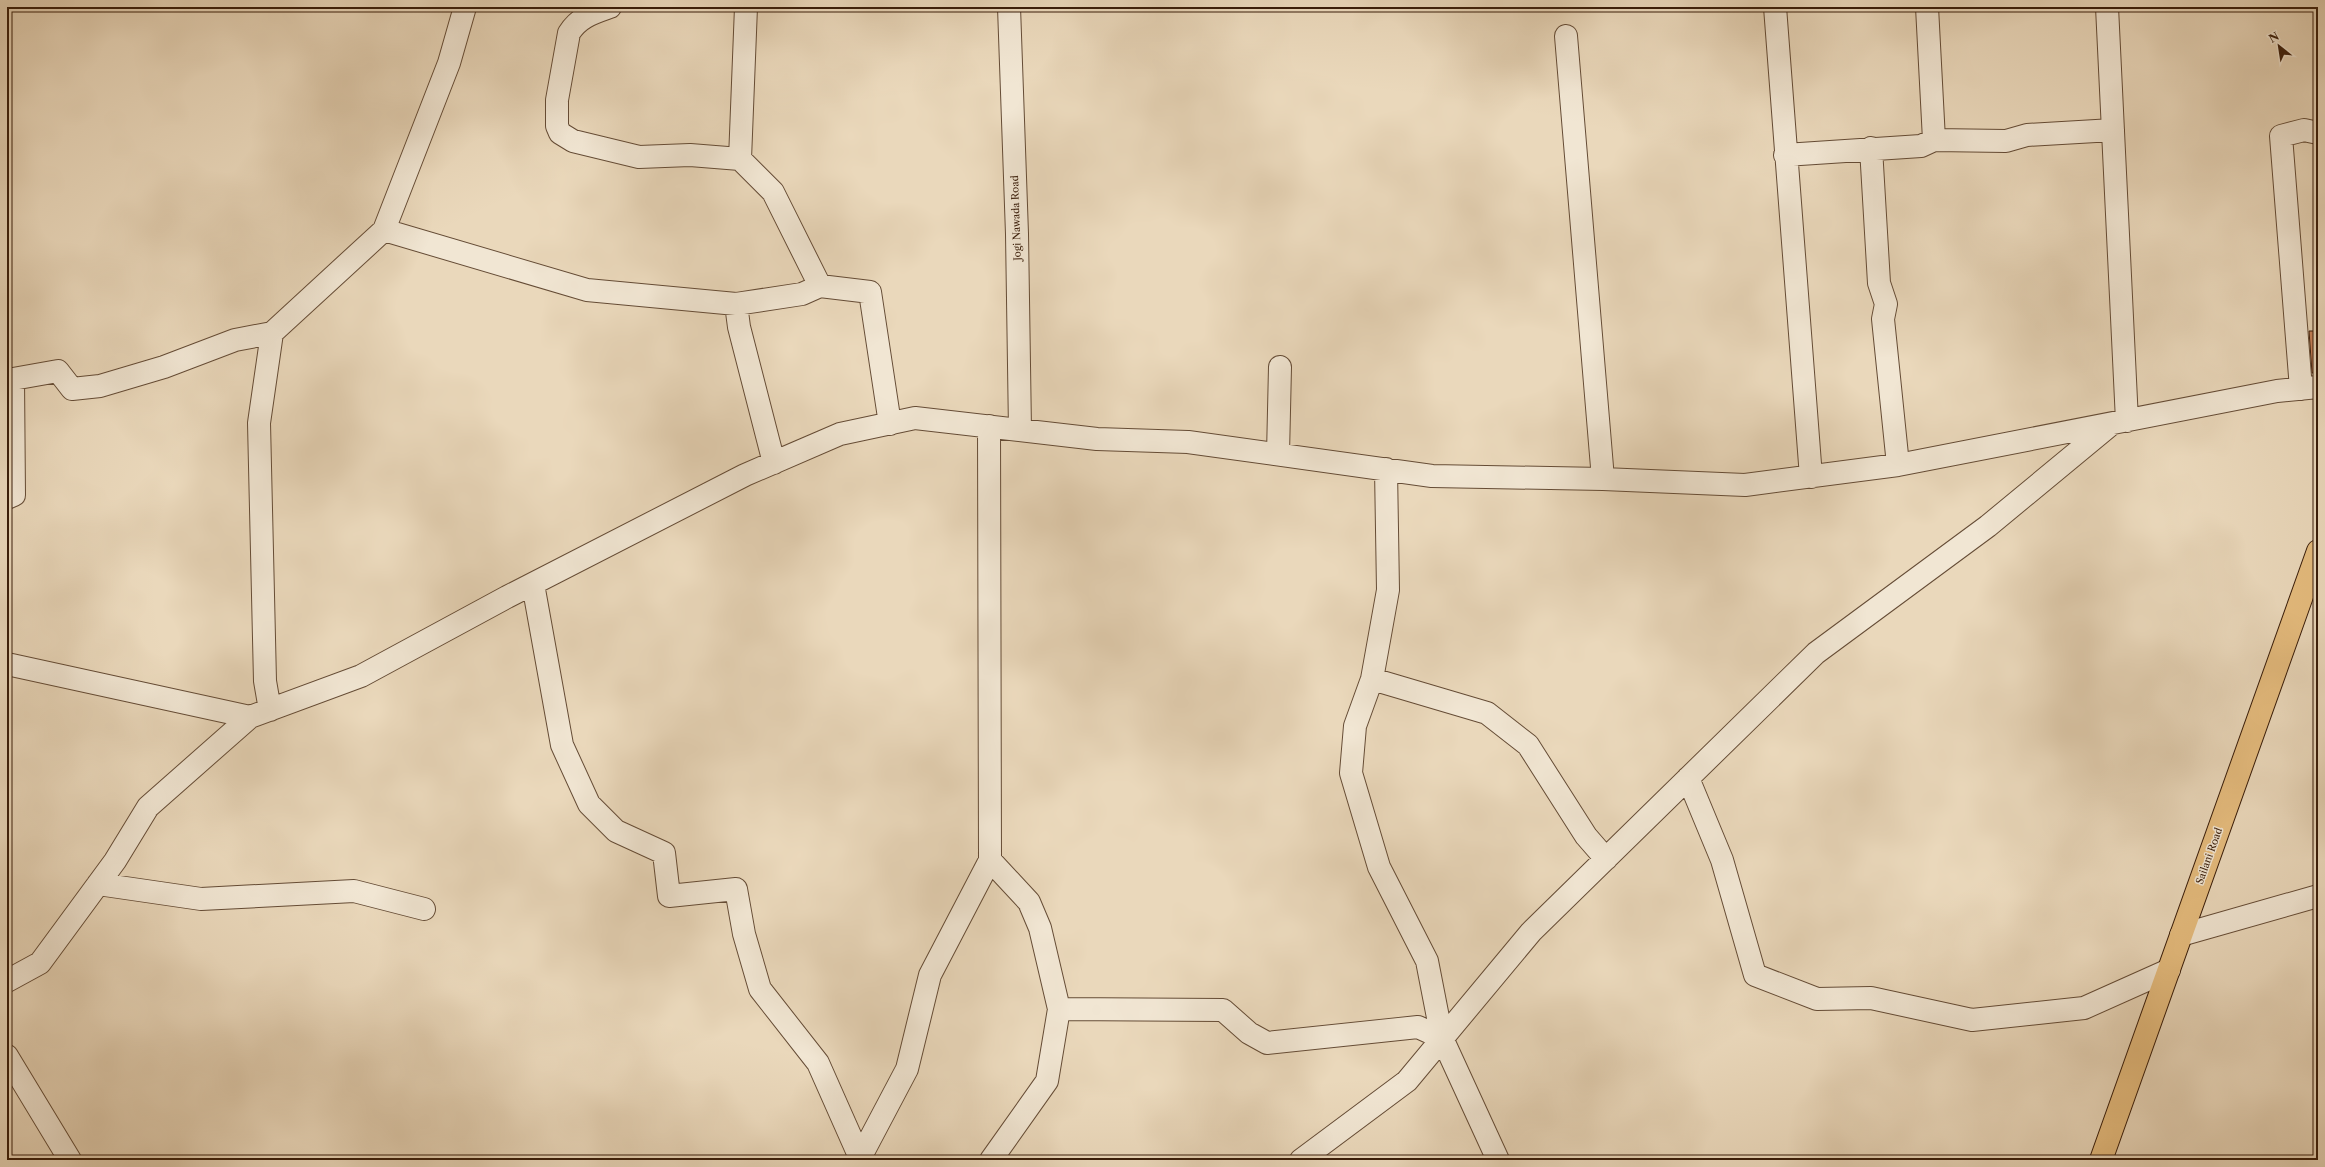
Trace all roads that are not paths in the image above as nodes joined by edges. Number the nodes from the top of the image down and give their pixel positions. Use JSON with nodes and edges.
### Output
{"nodes":[{"id":1,"x":465,"y":7,"type":"edge"},
{"id":2,"x":610,"y":7,"type":"edge"},
{"id":3,"x":746,"y":7,"type":"edge"},
{"id":4,"x":1009,"y":7,"type":"edge"},
{"id":5,"x":1775,"y":7,"type":"edge"},
{"id":6,"x":1928,"y":7,"type":"edge"},
{"id":7,"x":2107,"y":7,"type":"edge"},
{"id":8,"x":1566,"y":36,"type":"dead end"},
{"id":9,"x":2112,"y":130,"type":"junction"},
{"id":10,"x":2318,"y":133,"type":"edge"},
{"id":11,"x":1934,"y":140,"type":"junction"},
{"id":12,"x":1871,"y":148,"type":"junction"},
{"id":13,"x":1785,"y":155,"type":"junction"},
{"id":14,"x":740,"y":159,"type":"junction"},
{"id":15,"x":384,"y":230,"type":"junction"},
{"id":16,"x":820,"y":286,"type":"junction"},
{"id":17,"x":736,"y":304,"type":"junction"},
{"id":18,"x":272,"y":333,"type":"junction"},
{"id":19,"x":1280,"y":367,"type":"dead end"},
{"id":20,"x":2310,"y":388,"type":"edge"},
{"id":21,"x":2119,"y":423,"type":"junction"},
{"id":22,"x":890,"y":424,"type":"junction"},
{"id":23,"x":989,"y":426,"type":"junction"},
{"id":24,"x":1020,"y":430,"type":"junction"},
{"id":25,"x":1278,"y":454,"type":"junction"},
{"id":26,"x":774,"y":463,"type":"junction"},
{"id":27,"x":1898,"y":465,"type":"junction"},
{"id":28,"x":1386,"y":469,"type":"junction"},
{"id":29,"x":1811,"y":477,"type":"junction"},
{"id":30,"x":1603,"y":479,"type":"junction"},
{"id":31,"x":7,"y":498,"type":"edge"},
{"id":32,"x":2318,"y":551,"type":"edge"},
{"id":33,"x":533,"y":584,"type":"junction"},
{"id":34,"x":7,"y":664,"type":"edge"},
{"id":35,"x":1372,"y":679,"type":"junction"},
{"id":36,"x":270,"y":710,"type":"junction"},
{"id":37,"x":250,"y":717,"type":"junction"},
{"id":38,"x":1688,"y":778,"type":"junction"},
{"id":39,"x":1606,"y":859,"type":"junction"},
{"id":40,"x":990,"y":860,"type":"junction"},
{"id":41,"x":98,"y":884,"type":"junction"},
{"id":42,"x":2318,"y":896,"type":"edge"},
{"id":43,"x":424,"y":909,"type":"dead end"},
{"id":44,"x":2181,"y":935,"type":"junction"},
{"id":45,"x":2168,"y":970,"type":"junction"},
{"id":46,"x":7,"y":981,"type":"edge"},
{"id":47,"x":1059,"y":1009,"type":"junction"},
{"id":48,"x":1442,"y":1038,"type":"junction"},
{"id":49,"x":7,"y":1056,"type":"edge"},
{"id":50,"x":861,"y":1159,"type":"edge"},
{"id":51,"x":70,"y":1160,"type":"edge"},
{"id":52,"x":991,"y":1160,"type":"edge"},
{"id":53,"x":1301,"y":1160,"type":"edge"},
{"id":54,"x":1498,"y":1160,"type":"edge"},
{"id":55,"x":2101,"y":1160,"type":"edge"}],
"edges":[{"from":1,"to":15,"type":"street"},
{"from":2,"to":14,"type":"street"},
{"from":3,"to":14,"type":"street"},
{"from":4,"to":24,"type":"street","name":"Jogi Nawada Road"},
{"from":5,"to":13,"type":"street"},
{"from":6,"to":11,"type":"street"},
{"from":7,"to":9,"type":"street"},
{"from":8,"to":30,"type":"street"},
{"from":9,"to":11,"type":"street"},
{"from":9,"to":21,"type":"street"},
{"from":10,"to":20,"type":"street"},
{"from":11,"to":12,"type":"street"},
{"from":12,"to":13,"type":"street"},
{"from":12,"to":27,"type":"street"},
{"from":13,"to":29,"type":"street"},
{"from":14,"to":16,"type":"street"},
{"from":15,"to":17,"type":"street"},
{"from":15,"to":18,"type":"street"},
{"from":16,"to":17,"type":"street"},
{"from":16,"to":22,"type":"street"},
{"from":17,"to":26,"type":"street"},
{"from":18,"to":31,"type":"street"},
{"from":18,"to":36,"type":"street"},
{"from":19,"to":25,"type":"street"},
{"from":20,"to":21,"type":"street"},
{"from":21,"to":27,"type":"street"},
{"from":21,"to":38,"type":"street"},
{"from":22,"to":23,"type":"street"},
{"from":22,"to":26,"type":"street"},
{"from":23,"to":24,"type":"street"},
{"from":23,"to":40,"type":"street"},
{"from":24,"to":25,"type":"street"},
{"from":25,"to":28,"type":"street"},
{"from":26,"to":33,"type":"street"},
{"from":27,"to":29,"type":"street"},
{"from":28,"to":30,"type":"street"},
{"from":28,"to":35,"type":"street"},
{"from":29,"to":30,"type":"street"},
{"from":32,"to":44,"type":"main road","name":"Sailani Road"},
{"from":33,"to":36,"type":"street"},
{"from":33,"to":50,"type":"street"},
{"from":34,"to":37,"type":"street"},
{"from":35,"to":39,"type":"street"},
{"from":35,"to":48,"type":"street"},
{"from":36,"to":37,"type":"street"},
{"from":37,"to":41,"type":"street"},
{"from":38,"to":39,"type":"street"},
{"from":38,"to":45,"type":"street"},
{"from":39,"to":48,"type":"street"},
{"from":40,"to":47,"type":"street"},
{"from":40,"to":50,"type":"street"},
{"from":41,"to":43,"type":"street"},
{"from":41,"to":46,"type":"street"},
{"from":42,"to":44,"type":"street"},
{"from":44,"to":45,"type":"main road","name":"Sailani Road"},
{"from":45,"to":55,"type":"main road","name":"Sailani Road"},
{"from":47,"to":48,"type":"street"},
{"from":47,"to":52,"type":"street"},
{"from":48,"to":53,"type":"street"},
{"from":48,"to":54,"type":"street"},
{"from":49,"to":51,"type":"street"}]}
